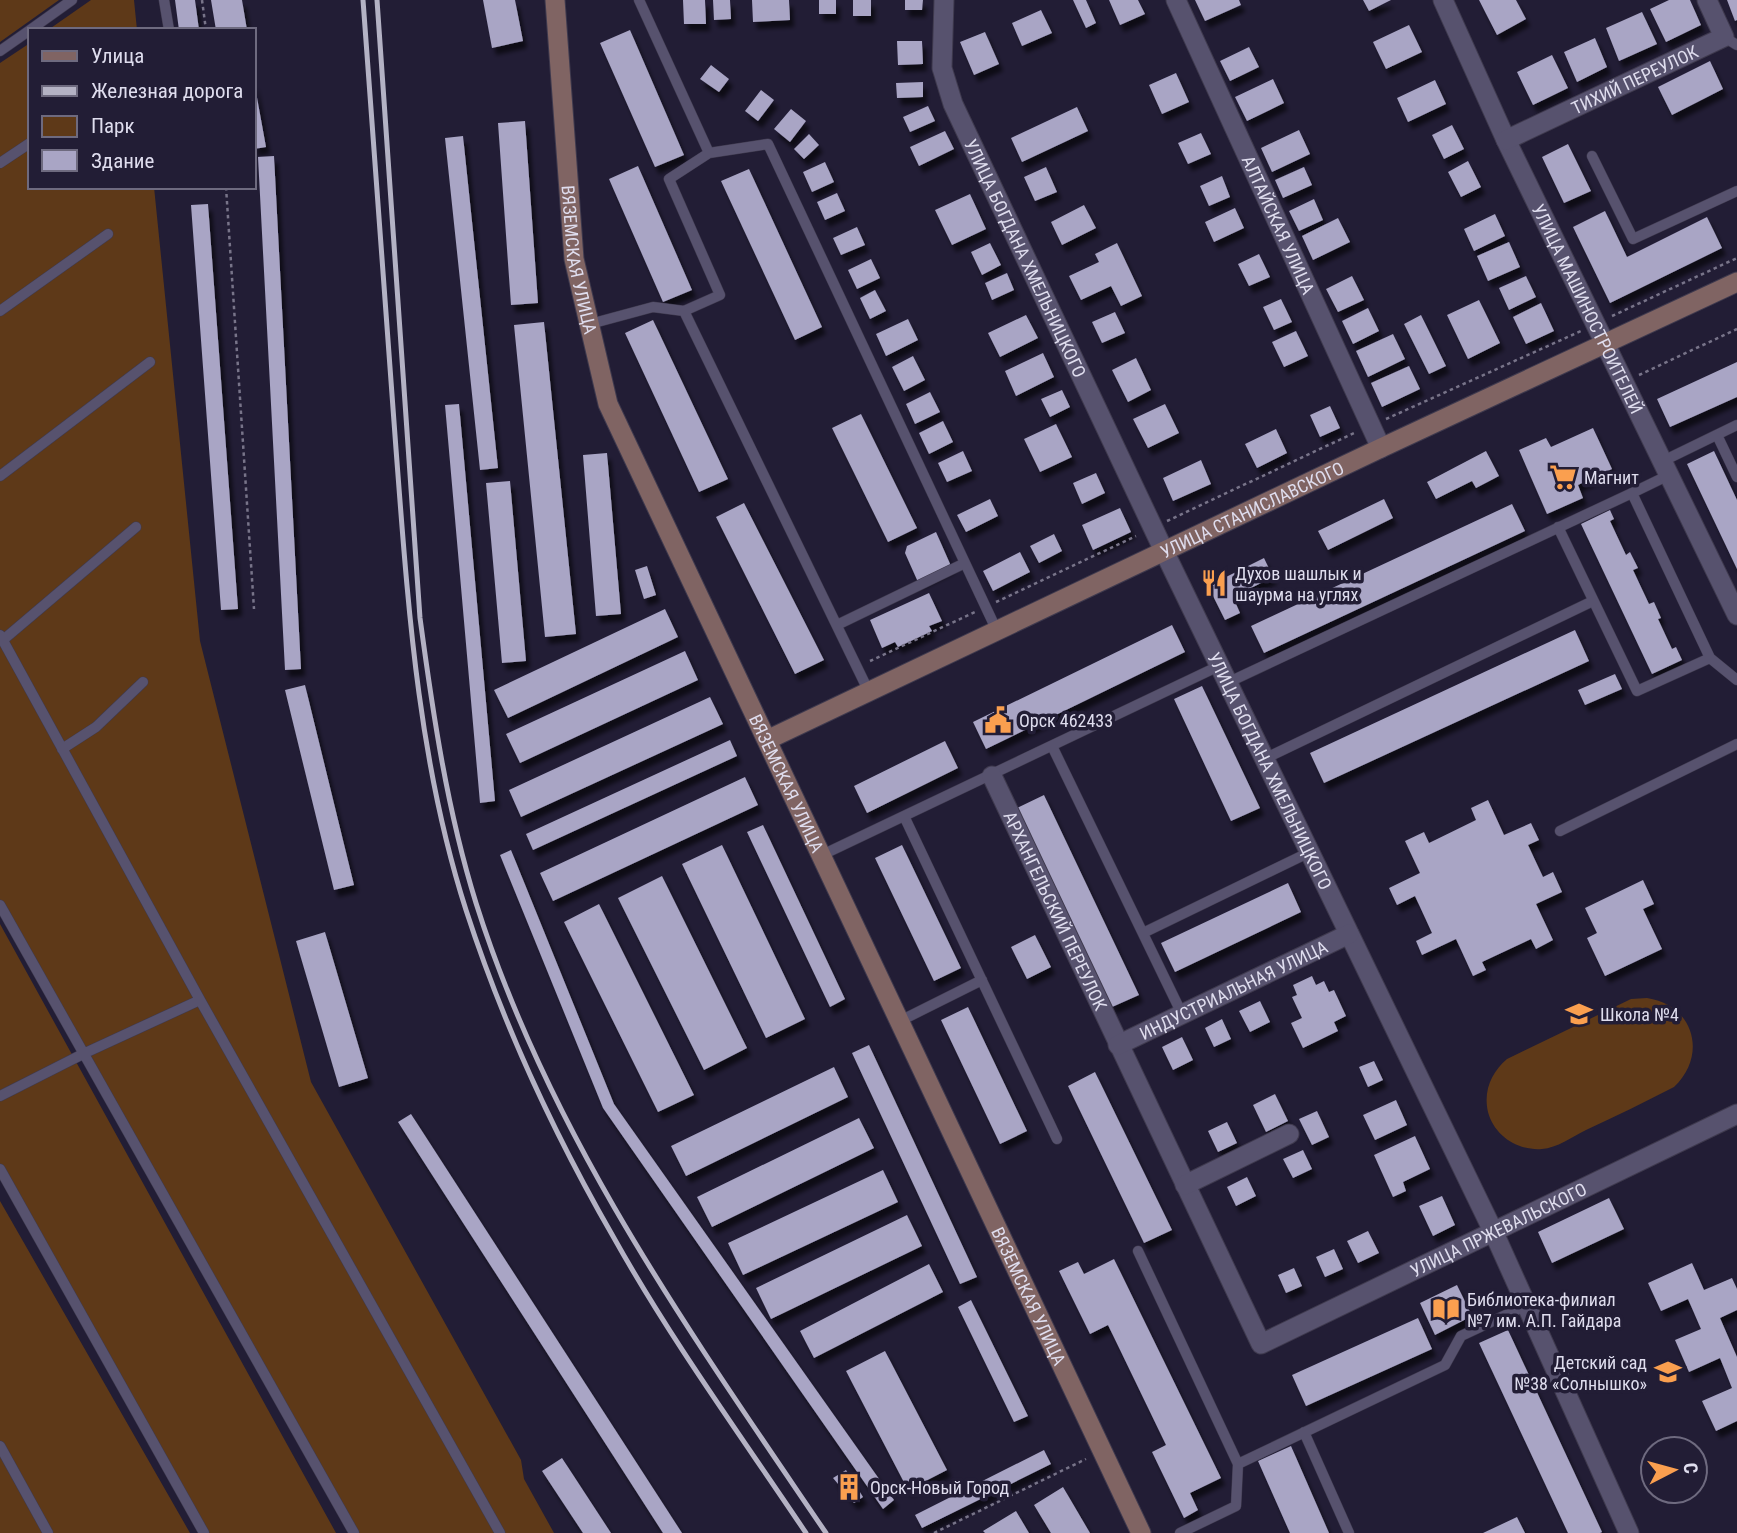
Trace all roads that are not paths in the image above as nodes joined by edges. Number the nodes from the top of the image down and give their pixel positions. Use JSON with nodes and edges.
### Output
{"nodes":[{"id":1,"x":72,"y":0,"type":"edge"},
{"id":2,"x":164,"y":0,"type":"edge"},
{"id":3,"x":555,"y":0,"type":"edge"},
{"id":4,"x":639,"y":0,"type":"edge"},
{"id":5,"x":944,"y":0,"type":"edge"},
{"id":6,"x":1176,"y":0,"type":"edge"},
{"id":7,"x":1443,"y":0,"type":"edge"},
{"id":8,"x":1707,"y":0,"type":"edge"},
{"id":9,"x":33,"y":28,"type":"edge"},
{"id":10,"x":169,"y":28,"type":"edge"},
{"id":11,"x":28,"y":31,"type":"edge"},
{"id":12,"x":1731,"y":41,"type":"edge"},
{"id":13,"x":0,"y":51,"type":"edge"},
{"id":14,"x":1507,"y":140,"type":"junction"},
{"id":15,"x":28,"y":144,"type":"edge"},
{"id":16,"x":709,"y":153,"type":"junction"},
{"id":17,"x":1592,"y":156,"type":"dead end"},
{"id":18,"x":0,"y":163,"type":"edge"},
{"id":19,"x":1737,"y":191,"type":"edge"},
{"id":20,"x":108,"y":234,"type":"dead end"},
{"id":21,"x":1737,"y":282,"type":"edge"},
{"id":22,"x":0,"y":311,"type":"edge"},
{"id":23,"x":684,"y":311,"type":"junction"},
{"id":24,"x":590,"y":324,"type":"junction"},
{"id":25,"x":1605,"y":343,"type":"junction"},
{"id":26,"x":150,"y":362,"type":"dead end"},
{"id":27,"x":1737,"y":425,"type":"edge"},
{"id":28,"x":1717,"y":435,"type":"junction"},
{"id":29,"x":1381,"y":448,"type":"junction"},
{"id":30,"x":1666,"y":468,"type":"junction"},
{"id":31,"x":0,"y":476,"type":"edge"},
{"id":32,"x":1737,"y":477,"type":"edge"},
{"id":33,"x":1632,"y":493,"type":"junction"},
{"id":34,"x":136,"y":527,"type":"dead end"},
{"id":35,"x":1558,"y":527,"type":"junction"},
{"id":36,"x":1164,"y":551,"type":"junction"},
{"id":37,"x":965,"y":563,"type":"junction"},
{"id":38,"x":1593,"y":601,"type":"junction"},
{"id":39,"x":1736,"y":610,"type":"edge"},
{"id":40,"x":837,"y":625,"type":"junction"},
{"id":41,"x":997,"y":631,"type":"junction"},
{"id":42,"x":1,"y":637,"type":"edge"},
{"id":43,"x":1710,"y":657,"type":"junction"},
{"id":44,"x":1225,"y":673,"type":"junction"},
{"id":45,"x":1737,"y":680,"type":"edge"},
{"id":46,"x":143,"y":682,"type":"dead end"},
{"id":47,"x":869,"y":692,"type":"junction"},
{"id":48,"x":767,"y":740,"type":"junction"},
{"id":49,"x":1737,"y":744,"type":"edge"},
{"id":50,"x":1052,"y":746,"type":"junction"},
{"id":51,"x":62,"y":749,"type":"junction"},
{"id":52,"x":1266,"y":758,"type":"junction"},
{"id":53,"x":992,"y":776,"type":"junction"},
{"id":54,"x":904,"y":816,"type":"junction"},
{"id":55,"x":1560,"y":831,"type":"dead end"},
{"id":56,"x":1310,"y":852,"type":"junction"},
{"id":57,"x":822,"y":855,"type":"junction"},
{"id":58,"x":0,"y":905,"type":"edge"},
{"id":59,"x":1143,"y":933,"type":"junction"},
{"id":60,"x":1349,"y":934,"type":"junction"},
{"id":61,"x":982,"y":980,"type":"junction"},
{"id":62,"x":200,"y":1000,"type":"junction"},
{"id":63,"x":1182,"y":1014,"type":"junction"},
{"id":64,"x":900,"y":1021,"type":"junction"},
{"id":65,"x":1118,"y":1045,"type":"junction"},
{"id":66,"x":85,"y":1053,"type":"junction"},
{"id":67,"x":0,"y":1096,"type":"edge"},
{"id":68,"x":1737,"y":1114,"type":"edge"},
{"id":69,"x":1289,"y":1134,"type":"dead end"},
{"id":70,"x":1057,"y":1139,"type":"dead end"},
{"id":71,"x":0,"y":1169,"type":"edge"},
{"id":72,"x":1185,"y":1185,"type":"junction"},
{"id":73,"x":1494,"y":1233,"type":"junction"},
{"id":74,"x":1138,"y":1251,"type":"dead end"},
{"id":75,"x":1527,"y":1305,"type":"junction"},
{"id":76,"x":1261,"y":1344,"type":"joint"},
{"id":77,"x":1304,"y":1432,"type":"junction"},
{"id":78,"x":0,"y":1446,"type":"edge"},
{"id":79,"x":1238,"y":1464,"type":"junction"},
{"id":80,"x":1626,"y":1532,"type":"edge"},
{"id":81,"x":48,"y":1533,"type":"edge"},
{"id":82,"x":204,"y":1533,"type":"edge"},
{"id":83,"x":354,"y":1533,"type":"edge"},
{"id":84,"x":500,"y":1533,"type":"edge"},
{"id":85,"x":1141,"y":1533,"type":"edge"},
{"id":86,"x":1180,"y":1533,"type":"edge"},
{"id":87,"x":1349,"y":1533,"type":"edge"}],
"edges":[{"from":1,"to":9,"type":"lane"},
{"from":2,"to":10,"type":"lane"},
{"from":3,"to":24,"type":"main road","name":"ВЯЗЕМСКАЯ УЛИЦА"},
{"from":4,"to":16,"type":"lane"},
{"from":5,"to":36,"type":"street","name":"УЛИЦА БОГДАНА ХМЕЛЬНИЦКОГО"},
{"from":6,"to":29,"type":"street","name":"АЛТАЙСКАЯ УЛИЦА"},
{"from":7,"to":14,"type":"street","name":"УЛИЦА МАШИНОСТРОИТЕЛЕЙ"},
{"from":8,"to":12,"type":"street","name":"ТИХИЙ ПЕРЕУЛОК"},
{"from":11,"to":13,"type":"lane"},
{"from":12,"to":14,"type":"street","name":"ТИХИЙ ПЕРЕУЛОК"},
{"from":14,"to":25,"type":"street","name":"УЛИЦА МАШИНОСТРОИТЕЛЕЙ"},
{"from":15,"to":18,"type":"lane"},
{"from":16,"to":23,"type":"lane"},
{"from":16,"to":37,"type":"lane"},
{"from":17,"to":19,"type":"lane"},
{"from":20,"to":22,"type":"lane"},
{"from":21,"to":25,"type":"main road","name":"УЛИЦА СТАНИСЛАВСКОГО"},
{"from":23,"to":24,"type":"lane"},
{"from":23,"to":40,"type":"lane"},
{"from":24,"to":48,"type":"main road","name":"ВЯЗЕМСКАЯ УЛИЦА"},
{"from":25,"to":29,"type":"main road","name":"УЛИЦА СТАНИСЛАВСКОГО"},
{"from":25,"to":30,"type":"street","name":"УЛИЦА МАШИНОСТРОИТЕЛЕЙ"},
{"from":26,"to":31,"type":"lane"},
{"from":27,"to":28,"type":"lane"},
{"from":28,"to":30,"type":"lane"},
{"from":28,"to":32,"type":"lane"},
{"from":29,"to":36,"type":"main road","name":"УЛИЦА СТАНИСЛАВСКОГО"},
{"from":30,"to":33,"type":"lane"},
{"from":30,"to":39,"type":"street","name":"УЛИЦА МАШИНОСТРОИТЕЛЕЙ"},
{"from":33,"to":35,"type":"lane"},
{"from":33,"to":43,"type":"lane"},
{"from":34,"to":42,"type":"lane"},
{"from":35,"to":38,"type":"lane"},
{"from":35,"to":44,"type":"lane"},
{"from":36,"to":41,"type":"main road","name":"УЛИЦА СТАНИСЛАВСКОГО"},
{"from":36,"to":44,"type":"street","name":"УЛИЦА БОГДАНА ХМЕЛЬНИЦКОГО"},
{"from":37,"to":40,"type":"lane"},
{"from":37,"to":41,"type":"lane"},
{"from":38,"to":43,"type":"lane"},
{"from":38,"to":52,"type":"lane"},
{"from":40,"to":47,"type":"lane"},
{"from":41,"to":47,"type":"main road","name":"УЛИЦА СТАНИСЛАВСКОГО"},
{"from":42,"to":51,"type":"lane"},
{"from":43,"to":45,"type":"lane"},
{"from":44,"to":50,"type":"lane"},
{"from":44,"to":52,"type":"street","name":"УЛИЦА БОГДАНА ХМЕЛЬНИЦКОГО"},
{"from":46,"to":51,"type":"lane"},
{"from":47,"to":48,"type":"main road","name":"УЛИЦА СТАНИСЛАВСКОГО"},
{"from":48,"to":57,"type":"main road","name":"ВЯЗЕМСКАЯ УЛИЦА"},
{"from":49,"to":55,"type":"lane"},
{"from":50,"to":53,"type":"lane"},
{"from":50,"to":59,"type":"lane"},
{"from":51,"to":62,"type":"lane"},
{"from":52,"to":56,"type":"street","name":"УЛИЦА БОГДАНА ХМЕЛЬНИЦКОГО"},
{"from":53,"to":54,"type":"lane"},
{"from":53,"to":65,"type":"street","name":"АРХАНГЕЛЬСКИЙ ПЕРЕУЛОК"},
{"from":54,"to":57,"type":"lane"},
{"from":54,"to":61,"type":"lane"},
{"from":56,"to":59,"type":"lane"},
{"from":56,"to":60,"type":"street","name":"УЛИЦА БОГДАНА ХМЕЛЬНИЦКОГО"},
{"from":57,"to":64,"type":"main road","name":"ВЯЗЕМСКАЯ УЛИЦА"},
{"from":58,"to":66,"type":"lane"},
{"from":59,"to":63,"type":"lane"},
{"from":60,"to":63,"type":"street","name":"ИНДУСТРИАЛЬНАЯ УЛИЦА"},
{"from":60,"to":73,"type":"street","name":"УЛИЦА БОГДАНА ХМЕЛЬНИЦКОГО"},
{"from":61,"to":64,"type":"lane"},
{"from":61,"to":70,"type":"lane"},
{"from":62,"to":66,"type":"lane"},
{"from":62,"to":84,"type":"lane"},
{"from":63,"to":65,"type":"street","name":"ИНДУСТРИАЛЬНАЯ УЛИЦА"},
{"from":64,"to":85,"type":"main road","name":"ВЯЗЕМСКАЯ УЛИЦА"},
{"from":65,"to":72,"type":"street","name":"АРХАНГЕЛЬСКИЙ ПЕРЕУЛОК"},
{"from":66,"to":67,"type":"lane"},
{"from":66,"to":83,"type":"lane"},
{"from":68,"to":73,"type":"street","name":"УЛИЦА ПРЖЕВАЛЬСКОГО"},
{"from":69,"to":72,"type":"street"},
{"from":71,"to":82,"type":"lane"},
{"from":72,"to":76,"type":"street","name":"АРХАНГЕЛЬСКИЙ ПЕРЕУЛОК"},
{"from":73,"to":75,"type":"street","name":"УЛИЦА БОГДАНА ХМЕЛЬНИЦКОГО"},
{"from":73,"to":76,"type":"street","name":"УЛИЦА ПРЖЕВАЛЬСКОГО"},
{"from":74,"to":79,"type":"lane"},
{"from":75,"to":77,"type":"lane"},
{"from":75,"to":80,"type":"street","name":"УЛИЦА БОГДАНА ХМЕЛЬНИЦКОГО"},
{"from":77,"to":79,"type":"lane"},
{"from":77,"to":87,"type":"lane"},
{"from":78,"to":81,"type":"lane"},
{"from":79,"to":86,"type":"lane"}]}
